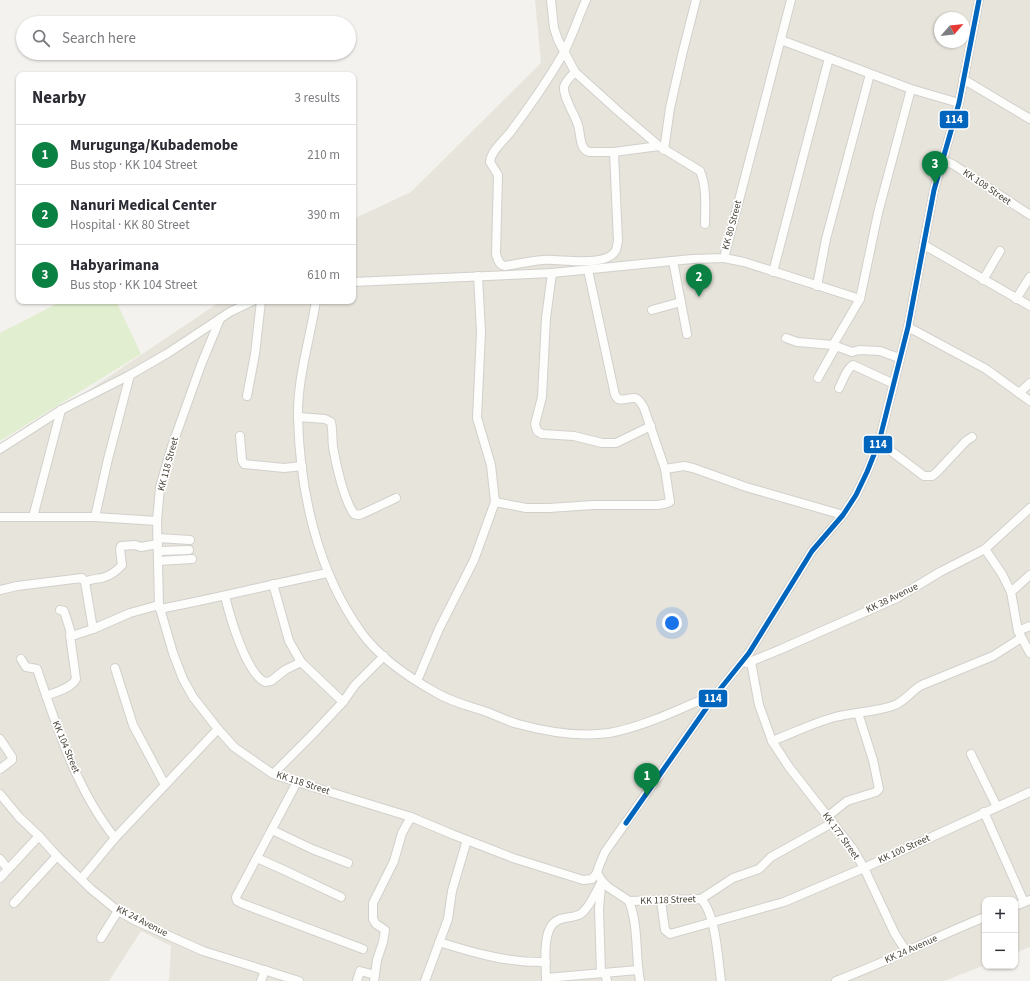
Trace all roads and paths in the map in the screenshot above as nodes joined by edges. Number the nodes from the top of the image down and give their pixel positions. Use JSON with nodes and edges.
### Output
{"nodes":[{"id":1,"x":551,"y":0,"type":"edge"},
{"id":2,"x":586,"y":0,"type":"edge"},
{"id":3,"x":696,"y":0,"type":"edge"},
{"id":4,"x":791,"y":0,"type":"edge"},
{"id":5,"x":979,"y":0,"type":"edge"},
{"id":6,"x":781,"y":40,"type":"junction"},
{"id":7,"x":564,"y":53,"type":"junction"},
{"id":8,"x":829,"y":58,"type":"junction"},
{"id":9,"x":575,"y":72,"type":"junction"},
{"id":10,"x":870,"y":74,"type":"junction"},
{"id":11,"x":963,"y":79,"type":"junction"},
{"id":12,"x":911,"y":89,"type":"junction"},
{"id":13,"x":959,"y":103,"type":"junction"},
{"id":14,"x":1030,"y":119,"type":"edge"},
{"id":15,"x":662,"y":148,"type":"junction"},
{"id":16,"x":614,"y":152,"type":"junction"},
{"id":17,"x":943,"y":160,"type":"junction"},
{"id":18,"x":1030,"y":215,"type":"edge"},
{"id":19,"x":705,"y":224,"type":"dead end"},
{"id":20,"x":924,"y":245,"type":"junction"},
{"id":21,"x":1000,"y":251,"type":"dead end"},
{"id":22,"x":724,"y":258,"type":"junction"},
{"id":23,"x":673,"y":261,"type":"junction"},
{"id":24,"x":588,"y":270,"type":"junction"},
{"id":25,"x":773,"y":272,"type":"junction"},
{"id":26,"x":552,"y":273,"type":"junction"},
{"id":27,"x":478,"y":276,"type":"junction"},
{"id":28,"x":1030,"y":277,"type":"edge"},
{"id":29,"x":983,"y":280,"type":"junction"},
{"id":30,"x":356,"y":282,"type":"edge"},
{"id":31,"x":817,"y":286,"type":"junction"},
{"id":32,"x":860,"y":299,"type":"junction"},
{"id":33,"x":1016,"y":299,"type":"junction"},
{"id":34,"x":681,"y":302,"type":"junction"},
{"id":35,"x":248,"y":304,"type":"edge"},
{"id":36,"x":261,"y":304,"type":"edge"},
{"id":37,"x":315,"y":304,"type":"edge"},
{"id":38,"x":1030,"y":306,"type":"edge"},
{"id":39,"x":652,"y":310,"type":"dead end"},
{"id":40,"x":220,"y":319,"type":"junction"},
{"id":41,"x":908,"y":327,"type":"junction"},
{"id":42,"x":687,"y":334,"type":"dead end"},
{"id":43,"x":786,"y":338,"type":"dead end"},
{"id":44,"x":834,"y":346,"type":"junction"},
{"id":45,"x":899,"y":358,"type":"junction"},
{"id":46,"x":130,"y":375,"type":"junction"},
{"id":47,"x":818,"y":378,"type":"dead end"},
{"id":48,"x":1030,"y":383,"type":"edge"},
{"id":49,"x":894,"y":384,"type":"junction"},
{"id":50,"x":839,"y":388,"type":"dead end"},
{"id":51,"x":1019,"y":393,"type":"junction"},
{"id":52,"x":247,"y":396,"type":"dead end"},
{"id":53,"x":1030,"y":401,"type":"edge"},
{"id":54,"x":61,"y":410,"type":"junction"},
{"id":55,"x":298,"y":417,"type":"junction"},
{"id":56,"x":651,"y":426,"type":"junction"},
{"id":57,"x":240,"y":436,"type":"dead end"},
{"id":58,"x":972,"y":437,"type":"dead end"},
{"id":59,"x":879,"y":442,"type":"junction"},
{"id":60,"x":0,"y":449,"type":"edge"},
{"id":61,"x":302,"y":466,"type":"junction"},
{"id":62,"x":665,"y":469,"type":"junction"},
{"id":63,"x":396,"y":498,"type":"dead end"},
{"id":64,"x":495,"y":502,"type":"junction"},
{"id":65,"x":1030,"y":508,"type":"edge"},
{"id":66,"x":843,"y":515,"type":"junction"},
{"id":67,"x":0,"y":517,"type":"edge"},
{"id":68,"x":33,"y":517,"type":"junction"},
{"id":69,"x":95,"y":517,"type":"junction"},
{"id":70,"x":157,"y":520,"type":"junction"},
{"id":71,"x":190,"y":540,"type":"dead end"},
{"id":72,"x":158,"y":544,"type":"junction"},
{"id":73,"x":985,"y":549,"type":"junction"},
{"id":74,"x":188,"y":550,"type":"dead end"},
{"id":75,"x":192,"y":559,"type":"dead end"},
{"id":76,"x":158,"y":561,"type":"junction"},
{"id":77,"x":328,"y":573,"type":"junction"},
{"id":78,"x":1030,"y":575,"type":"edge"},
{"id":79,"x":85,"y":582,"type":"junction"},
{"id":80,"x":273,"y":584,"type":"junction"},
{"id":81,"x":0,"y":590,"type":"edge"},
{"id":82,"x":1011,"y":592,"type":"junction"},
{"id":83,"x":224,"y":596,"type":"junction"},
{"id":84,"x":160,"y":607,"type":"junction"},
{"id":85,"x":60,"y":610,"type":"dead end"},
{"id":86,"x":1030,"y":626,"type":"edge"},
{"id":87,"x":93,"y":629,"type":"junction"},
{"id":88,"x":70,"y":635,"type":"junction"},
{"id":89,"x":1019,"y":635,"type":"junction"},
{"id":90,"x":1030,"y":653,"type":"edge"},
{"id":91,"x":384,"y":656,"type":"junction"},
{"id":92,"x":21,"y":659,"type":"dead end"},
{"id":93,"x":301,"y":662,"type":"junction"},
{"id":94,"x":751,"y":662,"type":"junction"},
{"id":95,"x":739,"y":666,"type":"junction"},
{"id":96,"x":115,"y":668,"type":"dead end"},
{"id":97,"x":417,"y":681,"type":"junction"},
{"id":98,"x":717,"y":693,"type":"junction"},
{"id":99,"x":46,"y":696,"type":"junction"},
{"id":100,"x":343,"y":702,"type":"junction"},
{"id":101,"x":858,"y":713,"type":"junction"},
{"id":102,"x":218,"y":729,"type":"junction"},
{"id":103,"x":0,"y":739,"type":"edge"},
{"id":104,"x":772,"y":742,"type":"junction"},
{"id":105,"x":971,"y":754,"type":"dead end"},
{"id":106,"x":0,"y":769,"type":"edge"},
{"id":107,"x":273,"y":774,"type":"junction"},
{"id":108,"x":297,"y":782,"type":"junction"},
{"id":109,"x":164,"y":785,"type":"junction"},
{"id":110,"x":1030,"y":792,"type":"edge"},
{"id":111,"x":0,"y":794,"type":"edge"},
{"id":112,"x":997,"y":807,"type":"junction"},
{"id":113,"x":984,"y":812,"type":"junction"},
{"id":114,"x":411,"y":817,"type":"junction"},
{"id":115,"x":830,"y":820,"type":"junction"},
{"id":116,"x":272,"y":830,"type":"junction"},
{"id":117,"x":39,"y":836,"type":"junction"},
{"id":118,"x":115,"y":838,"type":"junction"},
{"id":119,"x":467,"y":840,"type":"junction"},
{"id":120,"x":57,"y":856,"type":"junction"},
{"id":121,"x":257,"y":858,"type":"junction"},
{"id":122,"x":0,"y":859,"type":"edge"},
{"id":123,"x":348,"y":863,"type":"dead end"},
{"id":124,"x":864,"y":868,"type":"junction"},
{"id":125,"x":8,"y":869,"type":"junction"},
{"id":126,"x":597,"y":874,"type":"junction"},
{"id":127,"x":0,"y":878,"type":"edge"},
{"id":128,"x":81,"y":879,"type":"junction"},
{"id":129,"x":602,"y":881,"type":"junction"},
{"id":130,"x":341,"y":897,"type":"dead end"},
{"id":131,"x":701,"y":899,"type":"junction"},
{"id":132,"x":629,"y":901,"type":"junction"},
{"id":133,"x":660,"y":901,"type":"junction"},
{"id":134,"x":1027,"y":901,"type":"edge"},
{"id":135,"x":14,"y":903,"type":"dead end"},
{"id":136,"x":118,"y":911,"type":"junction"},
{"id":137,"x":982,"y":918,"type":"edge"},
{"id":138,"x":712,"y":923,"type":"junction"},
{"id":139,"x":101,"y":938,"type":"dead end"},
{"id":140,"x":439,"y":942,"type":"junction"},
{"id":141,"x":363,"y":949,"type":"dead end"},
{"id":142,"x":906,"y":952,"type":"junction"},
{"id":143,"x":546,"y":962,"type":"junction"},
{"id":144,"x":265,"y":970,"type":"junction"},
{"id":145,"x":638,"y":970,"type":"junction"},
{"id":146,"x":604,"y":976,"type":"edge"},
{"id":147,"x":374,"y":978,"type":"edge"},
{"id":148,"x":546,"y":979,"type":"edge"},
{"id":149,"x":261,"y":981,"type":"edge"},
{"id":150,"x":299,"y":981,"type":"edge"},
{"id":151,"x":357,"y":981,"type":"edge"},
{"id":152,"x":426,"y":981,"type":"edge"},
{"id":153,"x":640,"y":981,"type":"edge"},
{"id":154,"x":721,"y":981,"type":"edge"},
{"id":155,"x":836,"y":981,"type":"edge"}],
"edges":[{"from":1,"to":7,"type":"street"},
{"from":2,"to":7,"type":"street"},
{"from":3,"to":15,"type":"street"},
{"from":4,"to":6,"type":"street","name":"KK 80 Street"},
{"from":5,"to":11,"type":"street"},
{"from":6,"to":8,"type":"street"},
{"from":6,"to":22,"type":"street","name":"KK 80 Street"},
{"from":7,"to":9,"type":"street"},
{"from":7,"to":16,"type":"street"},
{"from":8,"to":10,"type":"street"},
{"from":8,"to":25,"type":"street"},
{"from":9,"to":15,"type":"street"},
{"from":9,"to":16,"type":"street"},
{"from":10,"to":12,"type":"street"},
{"from":10,"to":31,"type":"street"},
{"from":11,"to":13,"type":"street"},
{"from":11,"to":14,"type":"street"},
{"from":12,"to":13,"type":"street"},
{"from":12,"to":32,"type":"street"},
{"from":13,"to":17,"type":"street"},
{"from":15,"to":16,"type":"street"},
{"from":15,"to":19,"type":"street"},
{"from":17,"to":18,"type":"street","name":"KK 108 Street"},
{"from":17,"to":20,"type":"street"},
{"from":20,"to":29,"type":"street"},
{"from":20,"to":41,"type":"street"},
{"from":21,"to":29,"type":"street"},
{"from":22,"to":23,"type":"street","name":"KK 80 Street"},
{"from":22,"to":25,"type":"street"},
{"from":23,"to":24,"type":"street","name":"KK 80 Street"},
{"from":23,"to":34,"type":"street"},
{"from":24,"to":26,"type":"street","name":"KK 80 Street"},
{"from":24,"to":56,"type":"street"},
{"from":25,"to":31,"type":"street"},
{"from":26,"to":27,"type":"street","name":"KK 80 Street"},
{"from":26,"to":56,"type":"street"},
{"from":27,"to":30,"type":"street","name":"KK 80 Street"},
{"from":27,"to":64,"type":"street"},
{"from":28,"to":33,"type":"street"},
{"from":29,"to":33,"type":"street"},
{"from":31,"to":32,"type":"street"},
{"from":32,"to":44,"type":"street"},
{"from":33,"to":38,"type":"street"},
{"from":34,"to":39,"type":"street"},
{"from":34,"to":42,"type":"street"},
{"from":35,"to":40,"type":"street"},
{"from":36,"to":52,"type":"street"},
{"from":37,"to":55,"type":"street"},
{"from":40,"to":46,"type":"street"},
{"from":40,"to":70,"type":"street","name":"KK 118 Street"},
{"from":41,"to":45,"type":"street"},
{"from":41,"to":51,"type":"street"},
{"from":43,"to":44,"type":"street"},
{"from":44,"to":45,"type":"street"},
{"from":44,"to":47,"type":"street"},
{"from":45,"to":49,"type":"street"},
{"from":46,"to":54,"type":"street"},
{"from":46,"to":69,"type":"street"},
{"from":48,"to":51,"type":"street"},
{"from":49,"to":50,"type":"street"},
{"from":49,"to":59,"type":"street"},
{"from":51,"to":53,"type":"street"},
{"from":54,"to":60,"type":"street"},
{"from":54,"to":68,"type":"street"},
{"from":55,"to":61,"type":"street"},
{"from":55,"to":63,"type":"street"},
{"from":56,"to":62,"type":"street"},
{"from":57,"to":61,"type":"street"},
{"from":58,"to":59,"type":"street"},
{"from":59,"to":66,"type":"street"},
{"from":61,"to":77,"type":"street"},
{"from":62,"to":64,"type":"street"},
{"from":62,"to":66,"type":"street"},
{"from":64,"to":97,"type":"street"},
{"from":65,"to":73,"type":"street","name":"KK 38 Avenue"},
{"from":66,"to":95,"type":"street"},
{"from":67,"to":68,"type":"street"},
{"from":68,"to":69,"type":"street"},
{"from":69,"to":70,"type":"street"},
{"from":70,"to":72,"type":"street","name":"KK 118 Street"},
{"from":71,"to":72,"type":"street"},
{"from":72,"to":74,"type":"street"},
{"from":72,"to":76,"type":"street","name":"KK 118 Street"},
{"from":72,"to":79,"type":"street"},
{"from":73,"to":82,"type":"street"},
{"from":73,"to":94,"type":"street","name":"KK 38 Avenue"},
{"from":75,"to":76,"type":"street"},
{"from":76,"to":84,"type":"street","name":"KK 118 Street"},
{"from":77,"to":80,"type":"street"},
{"from":77,"to":91,"type":"street"},
{"from":78,"to":82,"type":"street"},
{"from":79,"to":81,"type":"street"},
{"from":79,"to":87,"type":"street"},
{"from":80,"to":83,"type":"street"},
{"from":80,"to":93,"type":"street"},
{"from":82,"to":89,"type":"street"},
{"from":83,"to":84,"type":"street"},
{"from":83,"to":93,"type":"street"},
{"from":84,"to":87,"type":"street"},
{"from":84,"to":102,"type":"street","name":"KK 118 Street"},
{"from":85,"to":88,"type":"street"},
{"from":86,"to":89,"type":"street"},
{"from":87,"to":88,"type":"street"},
{"from":88,"to":99,"type":"street"},
{"from":89,"to":90,"type":"street"},
{"from":89,"to":101,"type":"street"},
{"from":91,"to":97,"type":"street"},
{"from":91,"to":100,"type":"street"},
{"from":92,"to":99,"type":"street","name":"KK 104 Street"},
{"from":93,"to":100,"type":"street"},
{"from":94,"to":95,"type":"street","name":"KK 38 Avenue"},
{"from":94,"to":104,"type":"street","name":"KK 177 Street"},
{"from":95,"to":98,"type":"street"},
{"from":96,"to":109,"type":"street"},
{"from":97,"to":98,"type":"street"},
{"from":98,"to":126,"type":"street"},
{"from":99,"to":118,"type":"street","name":"KK 104 Street"},
{"from":100,"to":107,"type":"street"},
{"from":101,"to":104,"type":"street"},
{"from":101,"to":115,"type":"street"},
{"from":102,"to":107,"type":"street","name":"KK 118 Street"},
{"from":102,"to":109,"type":"street"},
{"from":103,"to":106,"type":"street"},
{"from":104,"to":115,"type":"street","name":"KK 177 Street"},
{"from":105,"to":112,"type":"street"},
{"from":107,"to":108,"type":"street","name":"KK 118 Street"},
{"from":108,"to":114,"type":"street","name":"KK 118 Street"},
{"from":108,"to":116,"type":"street"},
{"from":109,"to":118,"type":"street"},
{"from":110,"to":112,"type":"street","name":"KK 100 Street"},
{"from":111,"to":117,"type":"street","name":"KK 24 Avenue"},
{"from":112,"to":113,"type":"street","name":"KK 100 Street"},
{"from":113,"to":124,"type":"street","name":"KK 100 Street"},
{"from":113,"to":134,"type":"street"},
{"from":114,"to":119,"type":"street","name":"KK 118 Street"},
{"from":114,"to":147,"type":"street"},
{"from":115,"to":124,"type":"street","name":"KK 177 Street"},
{"from":115,"to":131,"type":"street"},
{"from":116,"to":121,"type":"street"},
{"from":116,"to":123,"type":"street"},
{"from":117,"to":120,"type":"street","name":"KK 24 Avenue"},
{"from":117,"to":125,"type":"street"},
{"from":118,"to":128,"type":"street"},
{"from":119,"to":126,"type":"street","name":"KK 118 Street"},
{"from":119,"to":140,"type":"street"},
{"from":120,"to":128,"type":"street","name":"KK 24 Avenue"},
{"from":120,"to":135,"type":"street"},
{"from":121,"to":130,"type":"street"},
{"from":121,"to":141,"type":"street"},
{"from":122,"to":125,"type":"street"},
{"from":124,"to":138,"type":"street","name":"KK 177 Street"},
{"from":124,"to":142,"type":"street"},
{"from":125,"to":127,"type":"street"},
{"from":126,"to":129,"type":"street","name":"KK 118 Street"},
{"from":128,"to":136,"type":"street","name":"KK 24 Avenue"},
{"from":129,"to":132,"type":"street","name":"KK 118 Street"},
{"from":129,"to":143,"type":"street"},
{"from":129,"to":146,"type":"street"},
{"from":131,"to":133,"type":"street","name":"KK 118 Street"},
{"from":131,"to":138,"type":"street","name":"KK 118 Street"},
{"from":132,"to":133,"type":"street","name":"KK 118 Street"},
{"from":132,"to":145,"type":"street"},
{"from":133,"to":138,"type":"street","name":"KK 177 Street"},
{"from":136,"to":139,"type":"street"},
{"from":136,"to":144,"type":"street","name":"KK 24 Avenue"},
{"from":137,"to":142,"type":"street","name":"KK 24 Avenue"},
{"from":138,"to":154,"type":"street","name":"KK 118 Street"},
{"from":140,"to":143,"type":"street"},
{"from":140,"to":152,"type":"street"},
{"from":142,"to":155,"type":"street","name":"KK 24 Avenue"},
{"from":143,"to":148,"type":"street"},
{"from":144,"to":149,"type":"street"},
{"from":144,"to":150,"type":"street","name":"KK 24 Avenue"},
{"from":145,"to":146,"type":"street"},
{"from":145,"to":153,"type":"street"},
{"from":146,"to":148,"type":"street"},
{"from":147,"to":151,"type":"street"}]}
